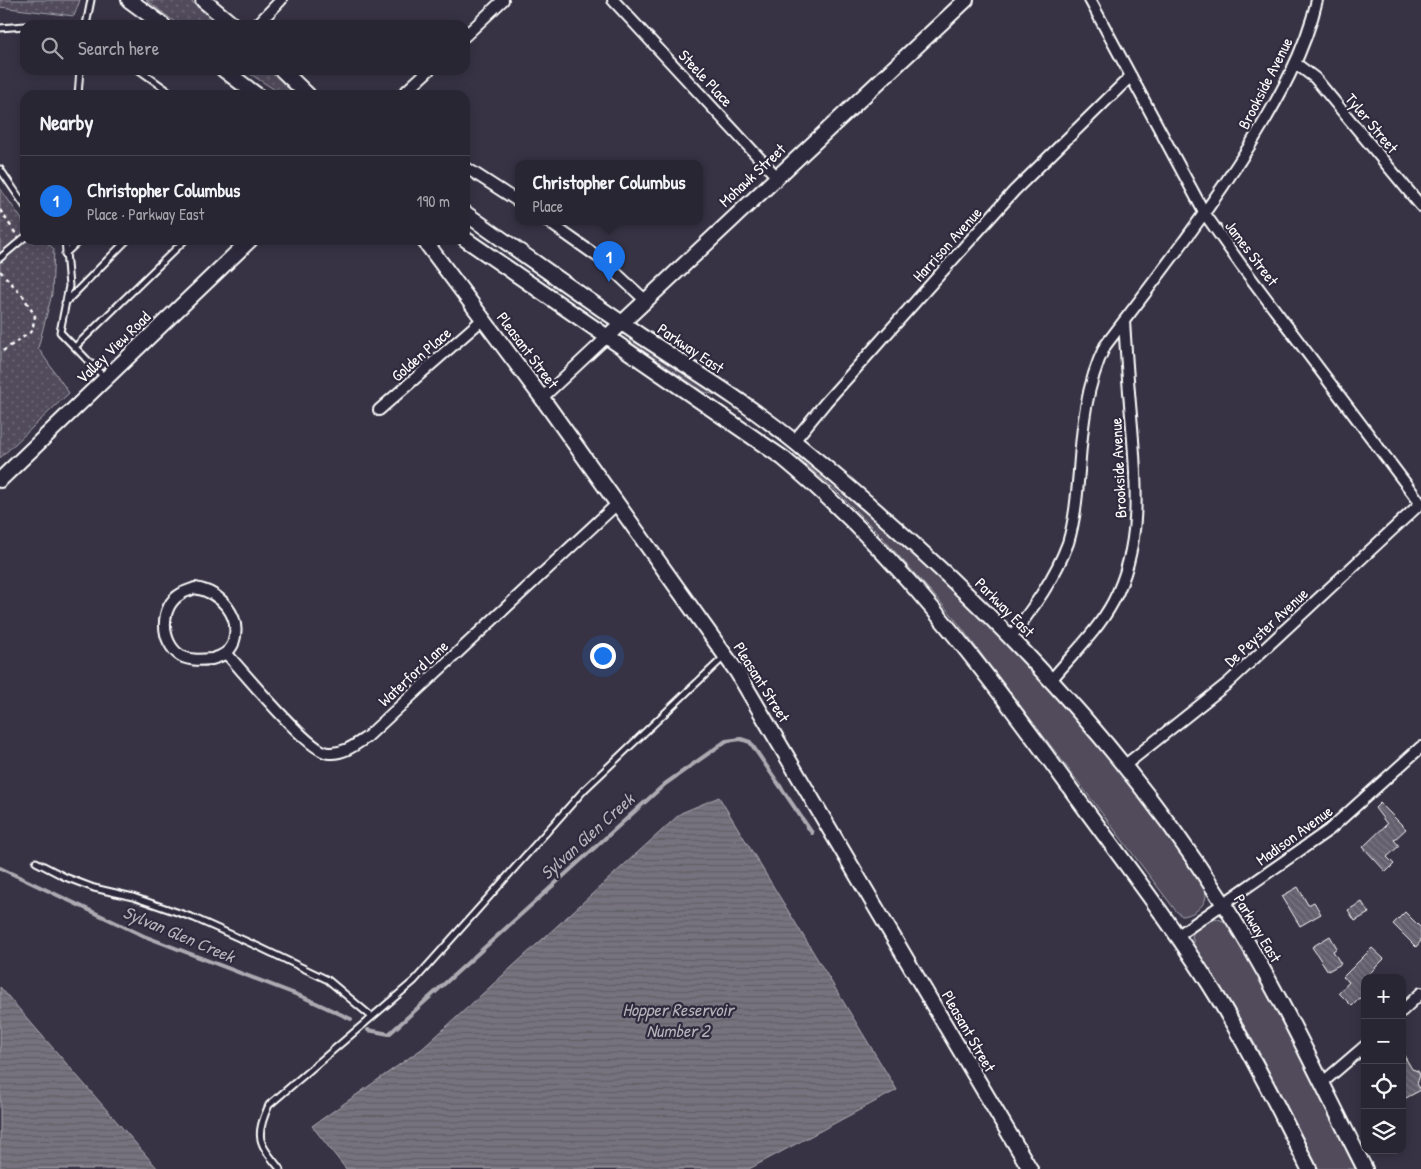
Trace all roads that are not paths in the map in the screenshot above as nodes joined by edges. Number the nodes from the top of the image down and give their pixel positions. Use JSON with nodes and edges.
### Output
{"nodes":[{"id":1,"x":91,"y":0,"type":"edge"},
{"id":2,"x":129,"y":0,"type":"edge"},
{"id":3,"x":203,"y":0,"type":"edge"},
{"id":4,"x":281,"y":0,"type":"edge"},
{"id":5,"x":503,"y":0,"type":"edge"},
{"id":6,"x":613,"y":0,"type":"edge"},
{"id":7,"x":966,"y":0,"type":"edge"},
{"id":8,"x":1090,"y":0,"type":"edge"},
{"id":9,"x":1317,"y":0,"type":"edge"},
{"id":10,"x":87,"y":20,"type":"edge"},
{"id":11,"x":156,"y":20,"type":"edge"},
{"id":12,"x":226,"y":20,"type":"edge"},
{"id":13,"x":262,"y":20,"type":"edge"},
{"id":14,"x":20,"y":26,"type":"edge"},
{"id":15,"x":0,"y":28,"type":"edge"},
{"id":16,"x":470,"y":31,"type":"edge"},
{"id":17,"x":1295,"y":63,"type":"junction"},
{"id":18,"x":80,"y":75,"type":"edge"},
{"id":19,"x":146,"y":75,"type":"edge"},
{"id":20,"x":231,"y":75,"type":"edge"},
{"id":21,"x":287,"y":75,"type":"edge"},
{"id":22,"x":424,"y":75,"type":"edge"},
{"id":23,"x":1131,"y":76,"type":"junction"},
{"id":24,"x":78,"y":90,"type":"edge"},
{"id":25,"x":167,"y":90,"type":"edge"},
{"id":26,"x":250,"y":90,"type":"edge"},
{"id":27,"x":303,"y":90,"type":"edge"},
{"id":28,"x":407,"y":90,"type":"edge"},
{"id":29,"x":0,"y":170,"type":"edge"},
{"id":30,"x":470,"y":170,"type":"edge"},
{"id":31,"x":776,"y":176,"type":"junction"},
{"id":32,"x":20,"y":199,"type":"edge"},
{"id":33,"x":515,"y":199,"type":"edge"},
{"id":34,"x":1421,"y":206,"type":"edge"},
{"id":35,"x":1205,"y":214,"type":"junction"},
{"id":36,"x":470,"y":216,"type":"edge"},
{"id":37,"x":554,"y":225,"type":"edge"},
{"id":38,"x":20,"y":241,"type":"edge"},
{"id":39,"x":470,"y":242,"type":"edge"},
{"id":40,"x":65,"y":245,"type":"edge"},
{"id":41,"x":75,"y":245,"type":"edge"},
{"id":42,"x":122,"y":245,"type":"edge"},
{"id":43,"x":180,"y":245,"type":"edge"},
{"id":44,"x":245,"y":245,"type":"edge"},
{"id":45,"x":428,"y":245,"type":"edge"},
{"id":46,"x":65,"y":254,"type":"junction"},
{"id":47,"x":0,"y":258,"type":"edge"},
{"id":48,"x":645,"y":300,"type":"junction"},
{"id":49,"x":64,"y":304,"type":"junction"},
{"id":50,"x":483,"y":319,"type":"junction"},
{"id":51,"x":1124,"y":321,"type":"junction"},
{"id":52,"x":622,"y":322,"type":"junction"},
{"id":53,"x":606,"y":337,"type":"junction"},
{"id":54,"x":75,"y":347,"type":"junction"},
{"id":55,"x":106,"y":378,"type":"junction"},
{"id":56,"x":542,"y":398,"type":"junction"},
{"id":57,"x":379,"y":410,"type":"dead end"},
{"id":58,"x":794,"y":441,"type":"junction"},
{"id":59,"x":0,"y":480,"type":"edge"},
{"id":60,"x":1421,"y":503,"type":"edge"},
{"id":61,"x":617,"y":504,"type":"junction"},
{"id":62,"x":1011,"y":637,"type":"junction"},
{"id":63,"x":226,"y":653,"type":"junction"},
{"id":64,"x":726,"y":656,"type":"junction"},
{"id":65,"x":1052,"y":678,"type":"junction"},
{"id":66,"x":1421,"y":747,"type":"edge"},
{"id":67,"x":1124,"y":766,"type":"junction"},
{"id":68,"x":36,"y":862,"type":"dead end"},
{"id":69,"x":1224,"y":904,"type":"junction"},
{"id":70,"x":1177,"y":936,"type":"junction"},
{"id":71,"x":1421,"y":994,"type":"edge"},
{"id":72,"x":1406,"y":1007,"type":"edge"},
{"id":73,"x":372,"y":1017,"type":"junction"},
{"id":74,"x":1361,"y":1049,"type":"edge"},
{"id":75,"x":1322,"y":1083,"type":"junction"},
{"id":76,"x":280,"y":1169,"type":"edge"},
{"id":77,"x":1030,"y":1169,"type":"edge"},
{"id":78,"x":1309,"y":1169,"type":"edge"},
{"id":79,"x":1365,"y":1169,"type":"edge"}],
"edges":[{"from":1,"to":10,"type":"lane"},
{"from":2,"to":11,"type":"street"},
{"from":3,"to":12,"type":"street"},
{"from":4,"to":13,"type":"street"},
{"from":5,"to":16,"type":"street"},
{"from":6,"to":31,"type":"street","name":"Steele Place"},
{"from":7,"to":31,"type":"street","name":"Mohawk Street"},
{"from":8,"to":23,"type":"street","name":"James Street"},
{"from":9,"to":17,"type":"street","name":"Brookside Avenue"},
{"from":14,"to":15,"type":"lane"},
{"from":17,"to":34,"type":"street","name":"Tyler Street"},
{"from":17,"to":35,"type":"street","name":"Brookside Avenue"},
{"from":18,"to":24,"type":"lane"},
{"from":19,"to":25,"type":"lane"},
{"from":20,"to":26,"type":"street"},
{"from":21,"to":27,"type":"street"},
{"from":22,"to":28,"type":"street"},
{"from":23,"to":35,"type":"street","name":"James Street"},
{"from":23,"to":58,"type":"street","name":"Harrison Avenue"},
{"from":29,"to":32,"type":"lane"},
{"from":30,"to":33,"type":"street"},
{"from":31,"to":48,"type":"street","name":"Mohawk Street"},
{"from":35,"to":51,"type":"street","name":"Brookside Avenue"},
{"from":35,"to":60,"type":"street","name":"James Street"},
{"from":36,"to":52,"type":"street","name":"Parkway East"},
{"from":37,"to":48,"type":"street"},
{"from":38,"to":47,"type":"lane"},
{"from":39,"to":53,"type":"street"},
{"from":40,"to":46,"type":"lane"},
{"from":41,"to":46,"type":"lane"},
{"from":42,"to":49,"type":"lane"},
{"from":43,"to":54,"type":"lane"},
{"from":44,"to":55,"type":"street","name":"Valley View Road"},
{"from":45,"to":50,"type":"street","name":"Pleasant Street"},
{"from":46,"to":49,"type":"lane"},
{"from":48,"to":52,"type":"street","name":"Mohawk Street"},
{"from":49,"to":54,"type":"lane"},
{"from":50,"to":56,"type":"street","name":"Pleasant Street"},
{"from":50,"to":57,"type":"street","name":"Golden Place"},
{"from":51,"to":62,"type":"street","name":"Brookside Avenue"},
{"from":51,"to":65,"type":"street","name":"Brookside Avenue"},
{"from":52,"to":53,"type":"street","name":"Mohawk Street"},
{"from":52,"to":58,"type":"street","name":"Parkway East"},
{"from":53,"to":56,"type":"street","name":"Mohawk Street"},
{"from":53,"to":70,"type":"street"},
{"from":54,"to":55,"type":"lane"},
{"from":55,"to":59,"type":"street","name":"Valley View Road"},
{"from":56,"to":61,"type":"street","name":"Pleasant Street"},
{"from":58,"to":62,"type":"street","name":"Parkway East"},
{"from":60,"to":67,"type":"street","name":"De Peyster Avenue"},
{"from":61,"to":63,"type":"street","name":"Waterford Lane"},
{"from":61,"to":64,"type":"street","name":"Pleasant Street"},
{"from":62,"to":65,"type":"street","name":"Parkway East"},
{"from":63,"to":63,"type":"street"},
{"from":64,"to":73,"type":"lane"},
{"from":64,"to":77,"type":"street","name":"Pleasant Street"},
{"from":65,"to":67,"type":"street","name":"Parkway East"},
{"from":66,"to":69,"type":"street","name":"Madison Avenue"},
{"from":67,"to":69,"type":"street","name":"Parkway East"},
{"from":68,"to":73,"type":"lane"},
{"from":69,"to":70,"type":"street","name":"Madison Avenue"},
{"from":69,"to":75,"type":"street","name":"Parkway East"},
{"from":70,"to":78,"type":"street"},
{"from":71,"to":72,"type":"street"},
{"from":73,"to":76,"type":"lane"},
{"from":74,"to":75,"type":"street"},
{"from":75,"to":79,"type":"street","name":"Parkway East"}]}
